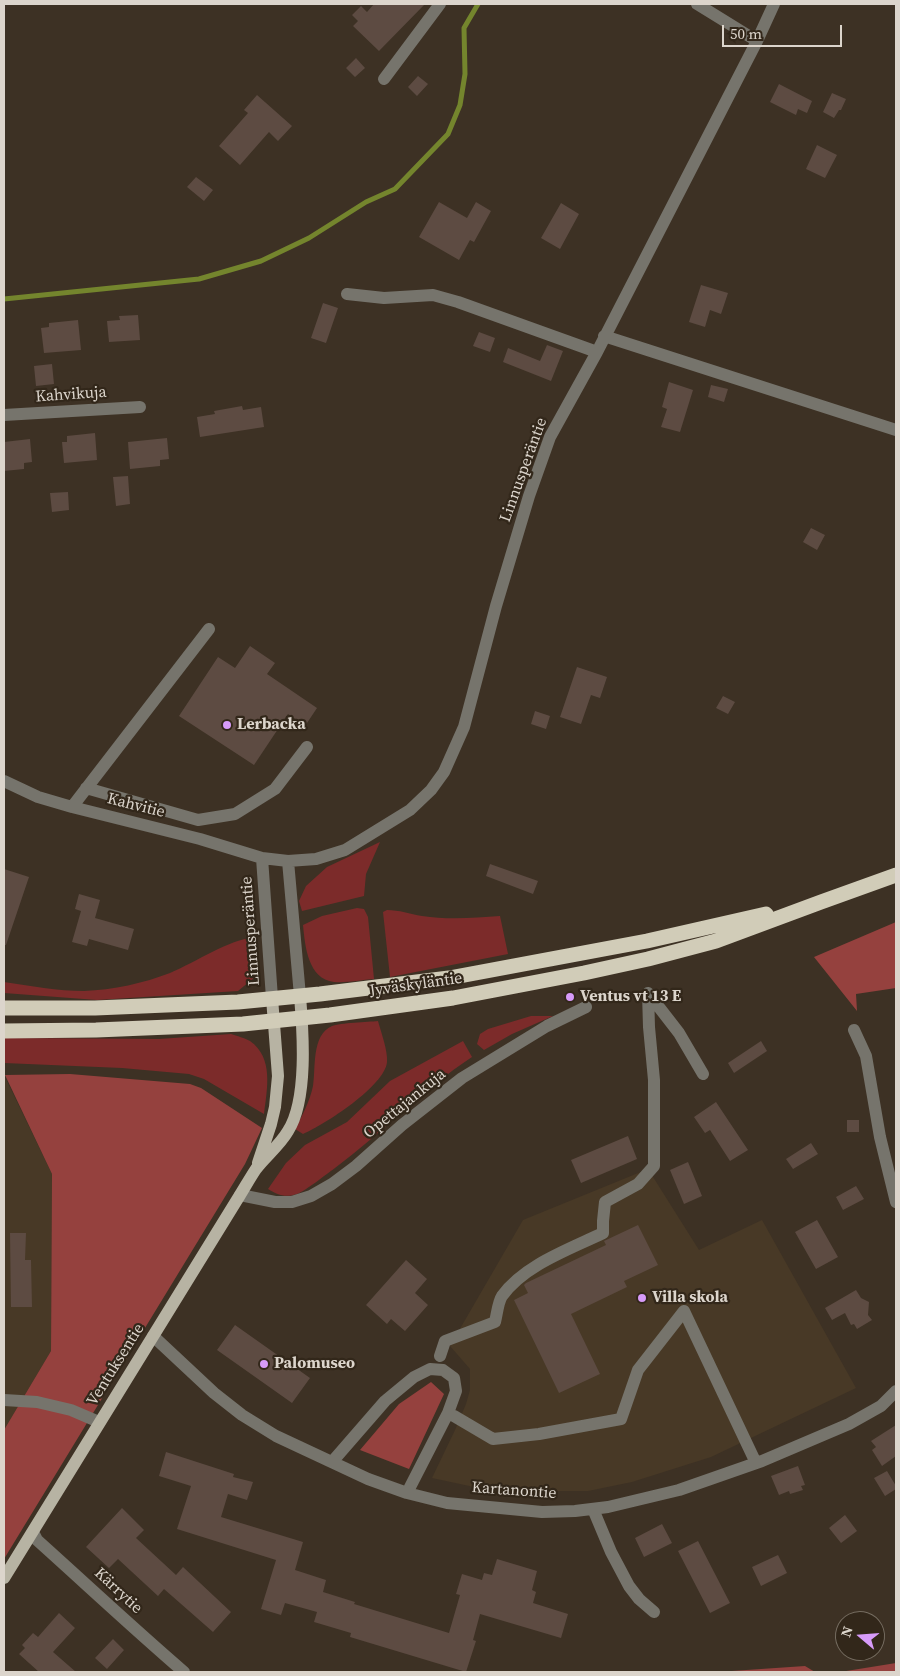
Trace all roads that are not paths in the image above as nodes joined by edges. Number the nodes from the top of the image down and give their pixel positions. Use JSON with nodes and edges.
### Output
{"nodes":[{"id":1,"x":440,"y":4,"type":"edge"},
{"id":2,"x":697,"y":4,"type":"edge"},
{"id":3,"x":774,"y":4,"type":"edge"},
{"id":4,"x":757,"y":41,"type":"junction"},
{"id":5,"x":384,"y":79,"type":"dead end"},
{"id":6,"x":347,"y":294,"type":"dead end"},
{"id":7,"x":604,"y":336,"type":"junction"},
{"id":8,"x":596,"y":352,"type":"junction"},
{"id":9,"x":140,"y":407,"type":"dead end"},
{"id":10,"x":4,"y":415,"type":"edge"},
{"id":11,"x":896,"y":430,"type":"edge"},
{"id":12,"x":209,"y":629,"type":"dead end"},
{"id":13,"x":307,"y":747,"type":"dead end"},
{"id":14,"x":4,"y":781,"type":"edge"},
{"id":15,"x":86,"y":788,"type":"junction"},
{"id":16,"x":72,"y":807,"type":"junction"},
{"id":17,"x":198,"y":820,"type":"junction"},
{"id":18,"x":200,"y":839,"type":"junction"},
{"id":19,"x":262,"y":858,"type":"junction"},
{"id":20,"x":288,"y":861,"type":"junction"},
{"id":21,"x":896,"y":875,"type":"edge"},
{"id":22,"x":821,"y":902,"type":"junction"},
{"id":23,"x":300,"y":996,"type":"junction"},
{"id":24,"x":272,"y":998,"type":"junction"},
{"id":25,"x":586,"y":1007,"type":"dead end"},
{"id":26,"x":4,"y":1008,"type":"edge"},
{"id":27,"x":302,"y":1018,"type":"junction"},
{"id":28,"x":274,"y":1021,"type":"junction"},
{"id":29,"x":854,"y":1030,"type":"dead end"},
{"id":30,"x":4,"y":1031,"type":"edge"},
{"id":31,"x":703,"y":1074,"type":"dead end"},
{"id":32,"x":256,"y":1169,"type":"junction"},
{"id":33,"x":240,"y":1195,"type":"junction"},
{"id":34,"x":896,"y":1202,"type":"edge"},
{"id":35,"x":153,"y":1336,"type":"junction"},
{"id":36,"x":440,"y":1356,"type":"dead end"},
{"id":37,"x":896,"y":1391,"type":"edge"},
{"id":38,"x":4,"y":1400,"type":"edge"},
{"id":39,"x":454,"y":1416,"type":"dead end"},
{"id":40,"x":99,"y":1422,"type":"junction"},
{"id":41,"x":332,"y":1462,"type":"junction"},
{"id":42,"x":756,"y":1463,"type":"junction"},
{"id":43,"x":407,"y":1493,"type":"junction"},
{"id":44,"x":593,"y":1509,"type":"junction"},
{"id":45,"x":33,"y":1532,"type":"junction"},
{"id":46,"x":4,"y":1578,"type":"edge"},
{"id":47,"x":654,"y":1612,"type":"dead end"},
{"id":48,"x":184,"y":1672,"type":"edge"}],
"edges":[{"from":1,"to":5,"type":"street"},
{"from":2,"to":4,"type":"street"},
{"from":3,"to":4,"type":"street","name":"Linnusperäntie"},
{"from":4,"to":7,"type":"street","name":"Linnusperäntie"},
{"from":6,"to":8,"type":"street"},
{"from":7,"to":8,"type":"street","name":"Linnusperäntie"},
{"from":7,"to":11,"type":"street"},
{"from":8,"to":20,"type":"street","name":"Linnusperäntie"},
{"from":9,"to":10,"type":"street","name":"Kahvikuja"},
{"from":12,"to":15,"type":"street"},
{"from":13,"to":17,"type":"street"},
{"from":14,"to":16,"type":"street","name":"Kahvitie"},
{"from":15,"to":16,"type":"street"},
{"from":15,"to":17,"type":"street"},
{"from":16,"to":18,"type":"street","name":"Kahvitie"},
{"from":17,"to":18,"type":"street"},
{"from":18,"to":19,"type":"street","name":"Kahvitie"},
{"from":19,"to":20,"type":"street","name":"Linnusperäntie"},
{"from":19,"to":24,"type":"street","name":"Linnusperäntie"},
{"from":20,"to":23,"type":"street"},
{"from":21,"to":22,"type":"highway","name":"Jyväskyläntie"},
{"from":22,"to":23,"type":"highway","name":"Jyväskyläntie"},
{"from":22,"to":27,"type":"highway","name":"Jyväskyläntie"},
{"from":23,"to":24,"type":"highway","name":"Jyväskyläntie"},
{"from":23,"to":27,"type":"main road","name":"Ventuksentie"},
{"from":24,"to":26,"type":"highway","name":"Jyväskyläntie"},
{"from":24,"to":28,"type":"main road","name":"Ventuksentie"},
{"from":25,"to":33,"type":"street","name":"Opettajankuja"},
{"from":27,"to":28,"type":"highway","name":"Jyväskyläntie"},
{"from":27,"to":32,"type":"main road","name":"Ventuksentie"},
{"from":28,"to":30,"type":"highway","name":"Jyväskyläntie"},
{"from":28,"to":32,"type":"main road","name":"Ventuksentie"},
{"from":29,"to":34,"type":"street"},
{"from":31,"to":36,"type":"street"},
{"from":32,"to":33,"type":"main road","name":"Ventuksentie"},
{"from":33,"to":35,"type":"main road","name":"Ventuksentie"},
{"from":35,"to":40,"type":"main road","name":"Ventuksentie"},
{"from":35,"to":41,"type":"street","name":"Kartanontie"},
{"from":37,"to":42,"type":"street","name":"Kartanontie"},
{"from":38,"to":40,"type":"street"},
{"from":39,"to":42,"type":"street"},
{"from":40,"to":45,"type":"main road","name":"Ventuksentie"},
{"from":41,"to":43,"type":"street","name":"Kartanontie"},
{"from":41,"to":43,"type":"street"},
{"from":42,"to":44,"type":"street","name":"Kartanontie"},
{"from":43,"to":44,"type":"street","name":"Kartanontie"},
{"from":44,"to":47,"type":"street"},
{"from":45,"to":46,"type":"main road","name":"Ventuksentie"},
{"from":45,"to":48,"type":"street","name":"Kärrytie"}]}
